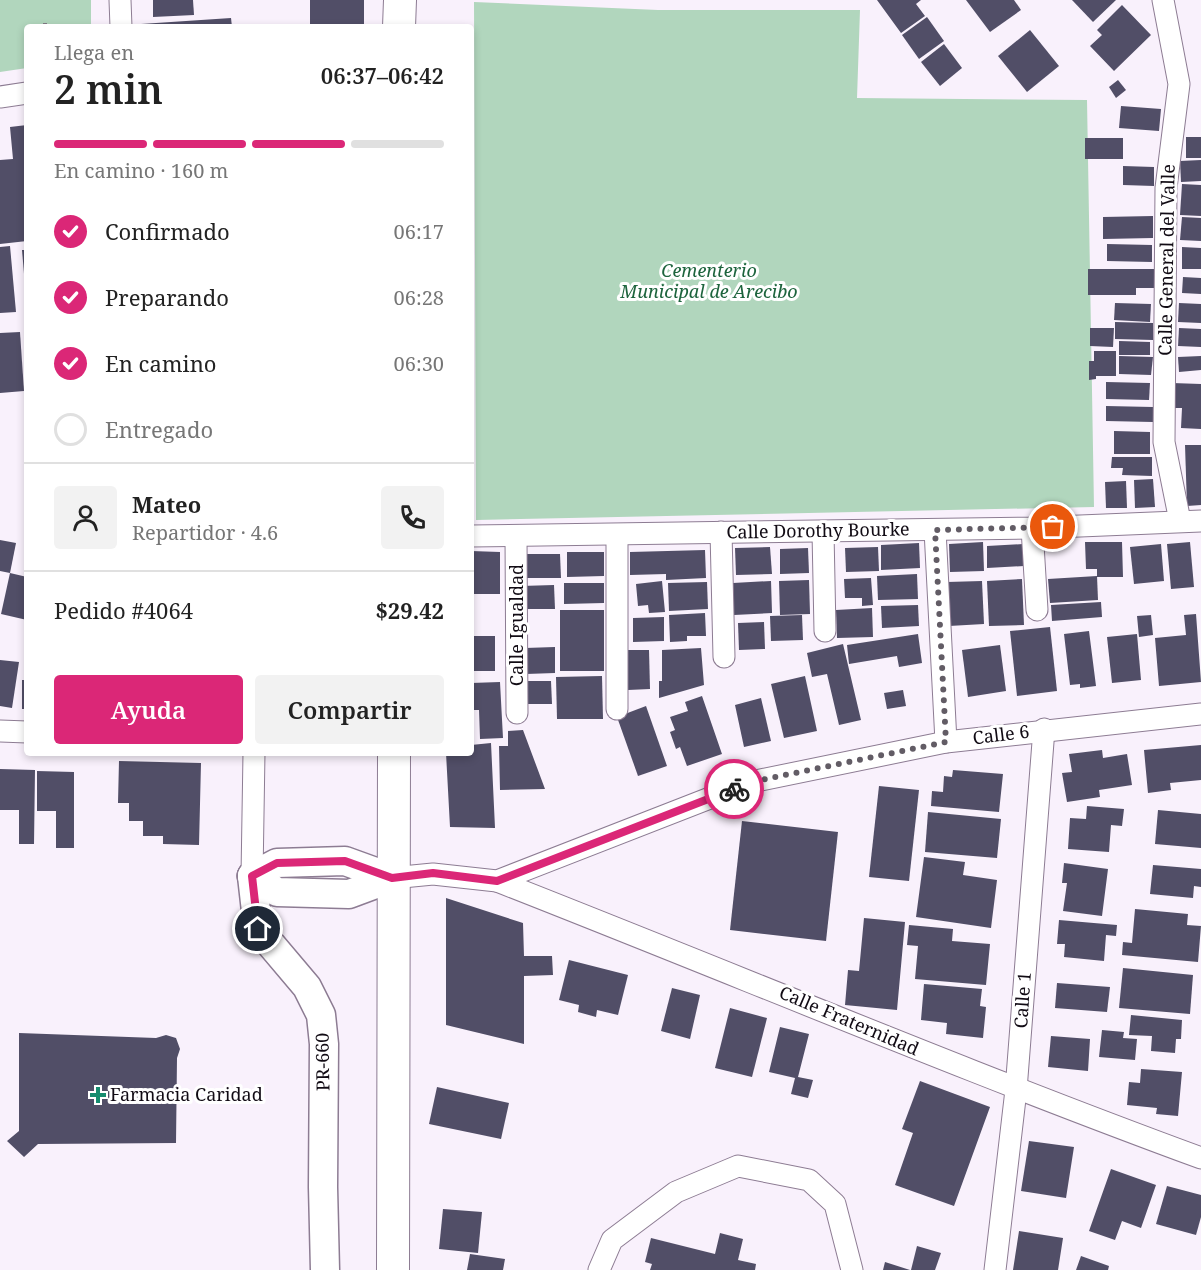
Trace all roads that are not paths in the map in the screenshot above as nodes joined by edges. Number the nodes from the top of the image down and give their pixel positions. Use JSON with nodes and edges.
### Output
{"nodes":[{"id":1,"x":120,"y":0,"type":"edge"},
{"id":2,"x":400,"y":0,"type":"edge"},
{"id":3,"x":1163,"y":0,"type":"edge"},
{"id":4,"x":121,"y":24,"type":"edge"},
{"id":5,"x":399,"y":24,"type":"edge"},
{"id":6,"x":24,"y":93,"type":"edge"},
{"id":7,"x":0,"y":97,"type":"edge"},
{"id":8,"x":1191,"y":521,"type":"edge"},
{"id":9,"x":1032,"y":528,"type":"junction"},
{"id":10,"x":935,"y":530,"type":"junction"},
{"id":11,"x":721,"y":532,"type":"junction"},
{"id":12,"x":823,"y":532,"type":"junction"},
{"id":13,"x":474,"y":536,"type":"edge"},
{"id":14,"x":516,"y":536,"type":"junction"},
{"id":15,"x":617,"y":536,"type":"junction"},
{"id":16,"x":1037,"y":610,"type":"dead end"},
{"id":17,"x":825,"y":631,"type":"dead end"},
{"id":18,"x":724,"y":657,"type":"dead end"},
{"id":19,"x":617,"y":709,"type":"dead end"},
{"id":20,"x":517,"y":713,"type":"dead end"},
{"id":21,"x":1201,"y":714,"type":"edge"},
{"id":22,"x":1044,"y":729,"type":"junction"},
{"id":23,"x":0,"y":731,"type":"edge"},
{"id":24,"x":24,"y":732,"type":"edge"},
{"id":25,"x":946,"y":742,"type":"junction"},
{"id":26,"x":254,"y":756,"type":"edge"},
{"id":27,"x":394,"y":756,"type":"edge"},
{"id":28,"x":252,"y":876,"type":"junction"},
{"id":29,"x":392,"y":878,"type":"junction"},
{"id":30,"x":497,"y":881,"type":"junction"},
{"id":31,"x":1016,"y":1090,"type":"junction"},
{"id":32,"x":1201,"y":1158,"type":"edge"},
{"id":33,"x":325,"y":1270,"type":"edge"},
{"id":34,"x":393,"y":1270,"type":"edge"},
{"id":35,"x":599,"y":1270,"type":"edge"},
{"id":36,"x":852,"y":1270,"type":"edge"},
{"id":37,"x":995,"y":1270,"type":"edge"}],
"edges":[{"from":1,"to":4,"type":"street"},
{"from":2,"to":5,"type":"main road"},
{"from":3,"to":8,"type":"street","name":"Calle General del Valle"},
{"from":6,"to":7,"type":"street"},
{"from":8,"to":9,"type":"street","name":"Calle Dorothy Bourke"},
{"from":9,"to":10,"type":"street","name":"Calle Dorothy Bourke"},
{"from":9,"to":16,"type":"street"},
{"from":10,"to":12,"type":"street","name":"Calle Dorothy Bourke"},
{"from":10,"to":25,"type":"street"},
{"from":11,"to":12,"type":"street","name":"Calle Dorothy Bourke"},
{"from":11,"to":15,"type":"street","name":"Calle Dorothy Bourke"},
{"from":11,"to":18,"type":"street"},
{"from":12,"to":17,"type":"street"},
{"from":13,"to":14,"type":"street","name":"Calle Dorothy Bourke"},
{"from":14,"to":15,"type":"street","name":"Calle Dorothy Bourke"},
{"from":14,"to":20,"type":"street","name":"Calle Igualdad"},
{"from":15,"to":19,"type":"street"},
{"from":21,"to":22,"type":"street","name":"Calle 6"},
{"from":22,"to":25,"type":"street","name":"Calle 6"},
{"from":22,"to":31,"type":"street","name":"Calle 1"},
{"from":23,"to":24,"type":"street"},
{"from":25,"to":30,"type":"street","name":"Calle 6"},
{"from":26,"to":28,"type":"street"},
{"from":27,"to":29,"type":"main road"},
{"from":28,"to":29,"type":"street"},
{"from":28,"to":33,"type":"street","name":"PR-660","number":"PR-660"},
{"from":29,"to":30,"type":"street","name":"Calle 6"},
{"from":29,"to":34,"type":"main road"},
{"from":30,"to":31,"type":"street","name":"Calle Fraternidad"},
{"from":31,"to":32,"type":"street","name":"Calle Fraternidad"},
{"from":31,"to":37,"type":"street","name":"Calle 1"},
{"from":35,"to":36,"type":"street"}]}
